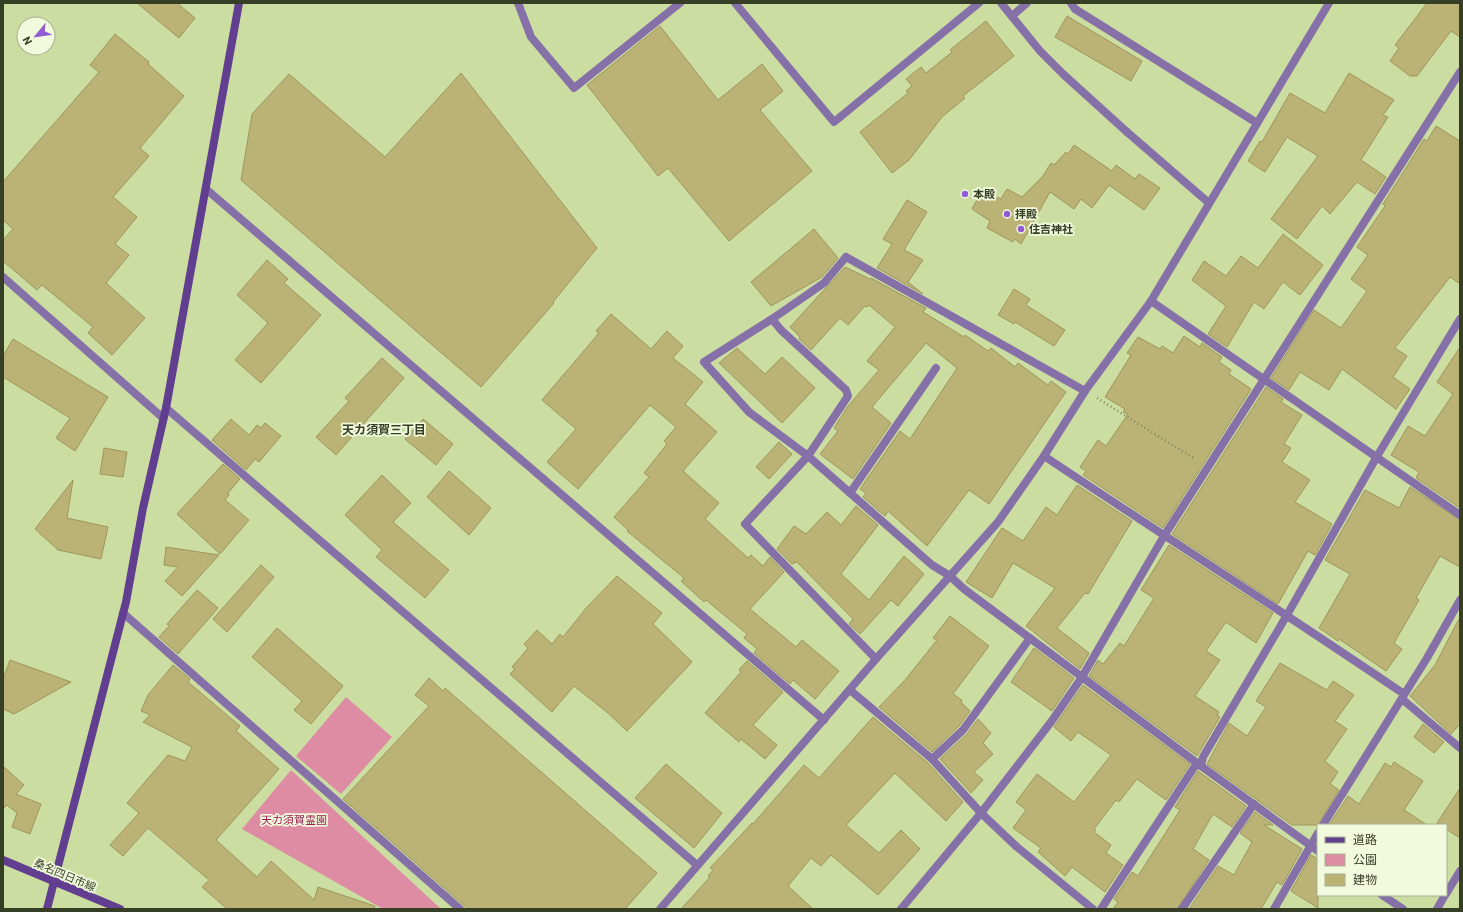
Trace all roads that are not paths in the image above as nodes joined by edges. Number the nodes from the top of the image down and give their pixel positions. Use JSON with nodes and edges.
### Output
{"nodes":[{"id":1,"x":239,"y":3,"type":"edge"},
{"id":2,"x":518,"y":3,"type":"edge"},
{"id":3,"x":680,"y":3,"type":"edge"},
{"id":4,"x":735,"y":3,"type":"edge"},
{"id":5,"x":979,"y":3,"type":"edge"},
{"id":6,"x":1001,"y":3,"type":"edge"},
{"id":7,"x":1027,"y":3,"type":"edge"},
{"id":8,"x":1071,"y":3,"type":"edge"},
{"id":9,"x":1329,"y":3,"type":"edge"},
{"id":10,"x":1012,"y":16,"type":"junction"},
{"id":11,"x":1460,"y":72,"type":"edge"},
{"id":12,"x":1257,"y":123,"type":"junction"},
{"id":13,"x":206,"y":189,"type":"junction"},
{"id":14,"x":1209,"y":203,"type":"junction"},
{"id":15,"x":3,"y":277,"type":"edge"},
{"id":16,"x":1151,"y":301,"type":"junction"},
{"id":17,"x":772,"y":319,"type":"junction"},
{"id":18,"x":1460,"y":319,"type":"edge"},
{"id":19,"x":936,"y":368,"type":"dead end"},
{"id":20,"x":1262,"y":380,"type":"junction"},
{"id":21,"x":1085,"y":391,"type":"junction"},
{"id":22,"x":166,"y":408,"type":"junction"},
{"id":23,"x":163,"y":418,"type":"junction"},
{"id":24,"x":808,"y":456,"type":"junction"},
{"id":25,"x":1044,"y":456,"type":"junction"},
{"id":26,"x":1376,"y":458,"type":"junction"},
{"id":27,"x":850,"y":493,"type":"junction"},
{"id":28,"x":1460,"y":515,"type":"edge"},
{"id":29,"x":1164,"y":536,"type":"junction"},
{"id":30,"x":950,"y":576,"type":"junction"},
{"id":31,"x":1460,"y":600,"type":"edge"},
{"id":32,"x":123,"y":613,"type":"junction"},
{"id":33,"x":1287,"y":615,"type":"junction"},
{"id":34,"x":1030,"y":638,"type":"junction"},
{"id":35,"x":876,"y":659,"type":"junction"},
{"id":36,"x":1082,"y":677,"type":"junction"},
{"id":37,"x":850,"y":690,"type":"junction"},
{"id":38,"x":1403,"y":697,"type":"junction"},
{"id":39,"x":824,"y":720,"type":"junction"},
{"id":40,"x":1460,"y":748,"type":"edge"},
{"id":41,"x":932,"y":759,"type":"junction"},
{"id":42,"x":1199,"y":765,"type":"junction"},
{"id":43,"x":1254,"y":804,"type":"junction"},
{"id":44,"x":981,"y":813,"type":"junction"},
{"id":45,"x":1324,"y":824,"type":"edge"},
{"id":46,"x":1317,"y":834,"type":"edge"},
{"id":47,"x":1310,"y":845,"type":"junction"},
{"id":48,"x":1317,"y":849,"type":"edge"},
{"id":49,"x":3,"y":860,"type":"edge"},
{"id":50,"x":698,"y":865,"type":"junction"},
{"id":51,"x":1460,"y":871,"type":"edge"},
{"id":52,"x":54,"y":882,"type":"junction"},
{"id":53,"x":1447,"y":892,"type":"edge"},
{"id":54,"x":1384,"y":896,"type":"edge"},
{"id":55,"x":1445,"y":896,"type":"edge"},
{"id":56,"x":47,"y":909,"type":"edge"},
{"id":57,"x":120,"y":909,"type":"edge"},
{"id":58,"x":460,"y":909,"type":"edge"},
{"id":59,"x":660,"y":909,"type":"edge"},
{"id":60,"x":901,"y":909,"type":"edge"},
{"id":61,"x":1093,"y":909,"type":"edge"},
{"id":62,"x":1101,"y":909,"type":"edge"},
{"id":63,"x":1182,"y":909,"type":"edge"},
{"id":64,"x":1274,"y":909,"type":"edge"},
{"id":65,"x":1403,"y":909,"type":"edge"},
{"id":66,"x":1437,"y":909,"type":"edge"}],
"edges":[{"from":1,"to":13,"type":"street"},
{"from":2,"to":3,"type":"street"},
{"from":4,"to":5,"type":"street"},
{"from":6,"to":10,"type":"street"},
{"from":7,"to":10,"type":"street"},
{"from":8,"to":12,"type":"street"},
{"from":9,"to":12,"type":"street"},
{"from":10,"to":14,"type":"street"},
{"from":11,"to":20,"type":"street"},
{"from":12,"to":14,"type":"street"},
{"from":13,"to":22,"type":"street"},
{"from":13,"to":39,"type":"street"},
{"from":14,"to":16,"type":"street"},
{"from":15,"to":23,"type":"street"},
{"from":16,"to":20,"type":"street"},
{"from":16,"to":21,"type":"street"},
{"from":17,"to":21,"type":"street"},
{"from":17,"to":24,"type":"street"},
{"from":17,"to":24,"type":"street"},
{"from":18,"to":26,"type":"street"},
{"from":19,"to":27,"type":"street"},
{"from":20,"to":26,"type":"street"},
{"from":20,"to":29,"type":"street"},
{"from":21,"to":25,"type":"street"},
{"from":22,"to":23,"type":"street"},
{"from":22,"to":50,"type":"street"},
{"from":23,"to":32,"type":"street"},
{"from":24,"to":27,"type":"street"},
{"from":24,"to":35,"type":"street"},
{"from":25,"to":29,"type":"street"},
{"from":25,"to":30,"type":"street"},
{"from":26,"to":28,"type":"street"},
{"from":26,"to":33,"type":"street"},
{"from":27,"to":30,"type":"street"},
{"from":29,"to":33,"type":"street"},
{"from":29,"to":36,"type":"street"},
{"from":30,"to":34,"type":"street"},
{"from":30,"to":35,"type":"street"},
{"from":31,"to":38,"type":"street"},
{"from":32,"to":52,"type":"street"},
{"from":32,"to":58,"type":"street"},
{"from":33,"to":38,"type":"street"},
{"from":33,"to":42,"type":"street"},
{"from":34,"to":36,"type":"street"},
{"from":34,"to":41,"type":"street"},
{"from":35,"to":37,"type":"street"},
{"from":36,"to":42,"type":"street"},
{"from":36,"to":44,"type":"street"},
{"from":37,"to":39,"type":"street"},
{"from":37,"to":41,"type":"street"},
{"from":38,"to":40,"type":"street"},
{"from":38,"to":45,"type":"street"},
{"from":39,"to":50,"type":"street"},
{"from":41,"to":44,"type":"street"},
{"from":42,"to":43,"type":"street"},
{"from":42,"to":62,"type":"street"},
{"from":43,"to":47,"type":"street"},
{"from":43,"to":63,"type":"street"},
{"from":44,"to":60,"type":"street"},
{"from":44,"to":61,"type":"street"},
{"from":46,"to":47,"type":"street"},
{"from":47,"to":48,"type":"street"},
{"from":47,"to":64,"type":"street"},
{"from":49,"to":52,"type":"street","name":"桑名四日市線"},
{"from":50,"to":59,"type":"street"},
{"from":51,"to":53,"type":"street"},
{"from":52,"to":56,"type":"street"},
{"from":52,"to":57,"type":"street","name":"桑名四日市線"},
{"from":54,"to":65,"type":"street"},
{"from":55,"to":66,"type":"street"}]}
